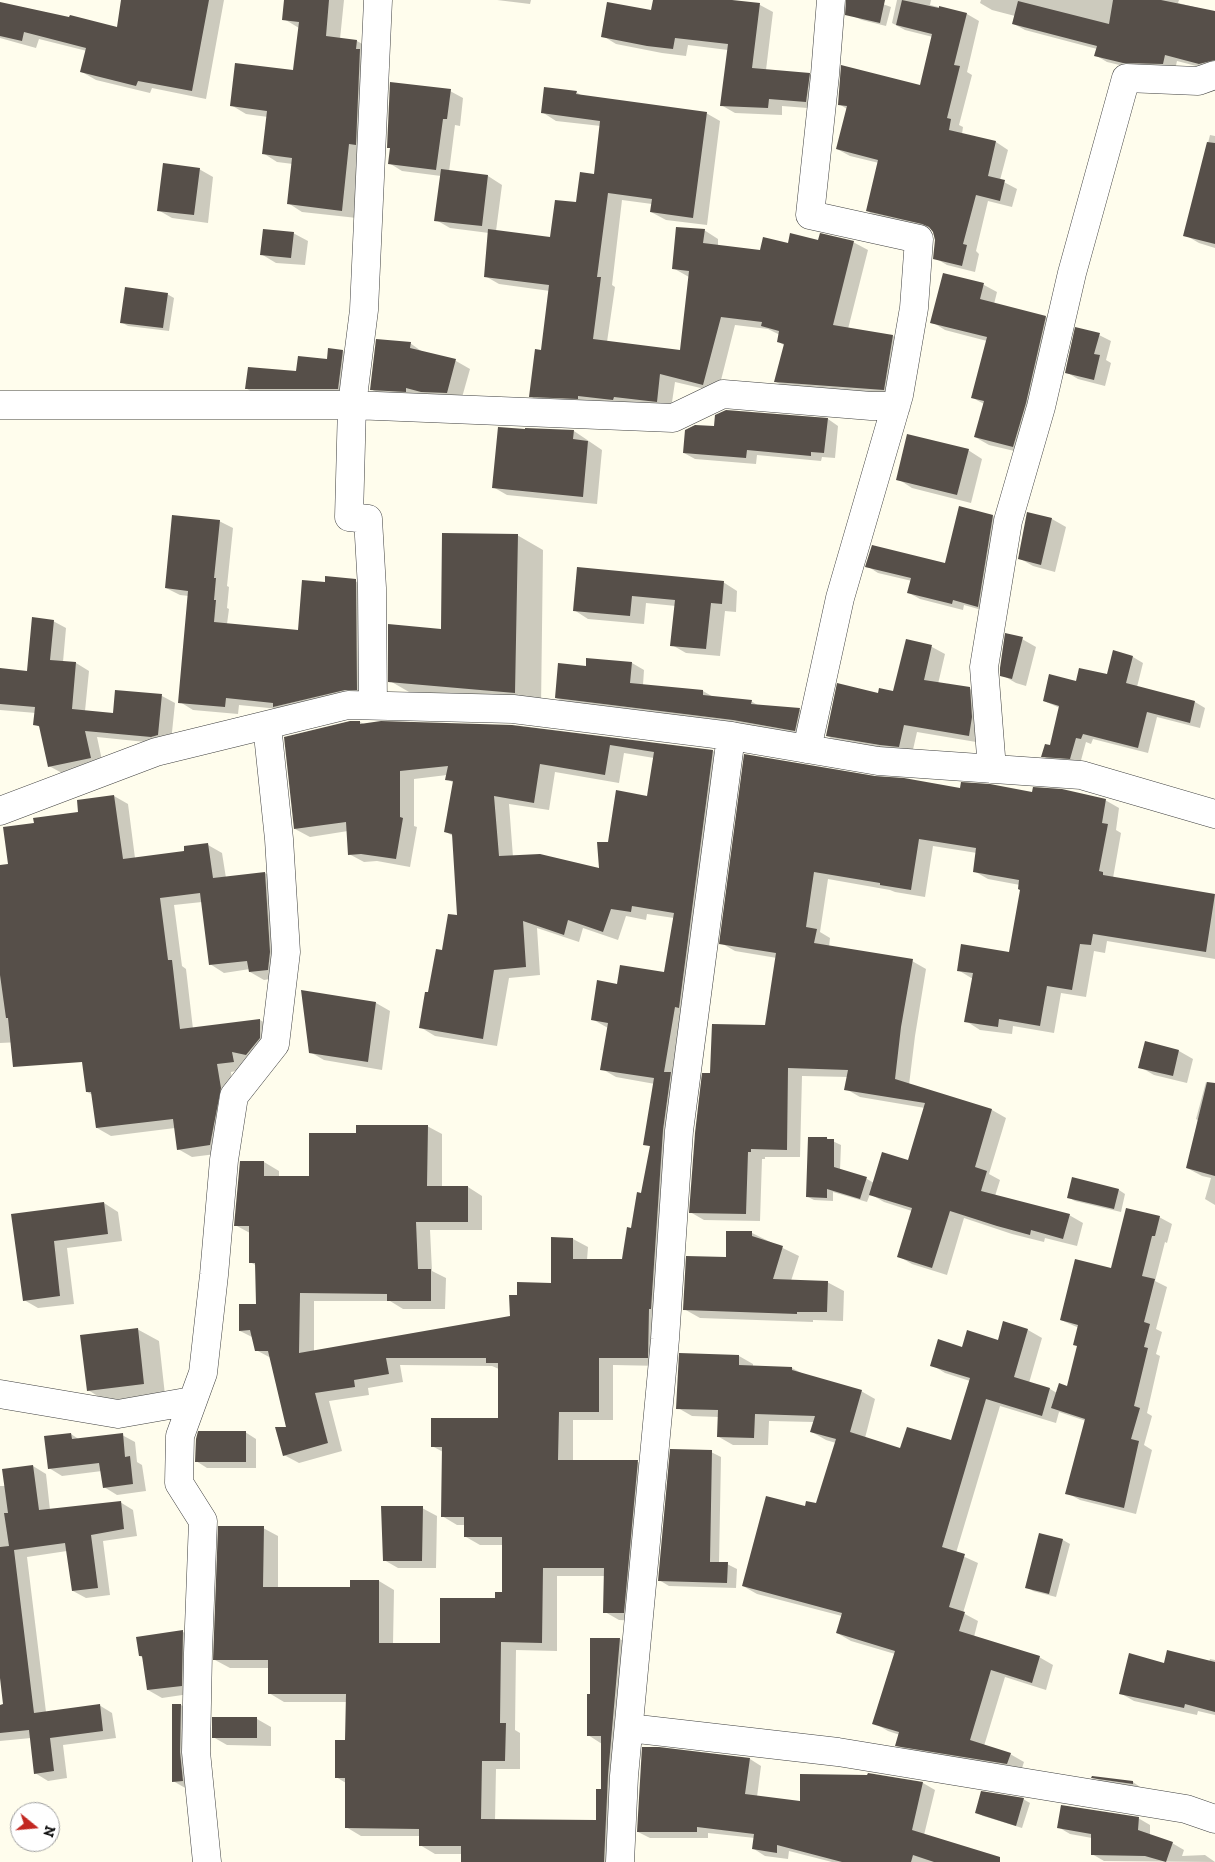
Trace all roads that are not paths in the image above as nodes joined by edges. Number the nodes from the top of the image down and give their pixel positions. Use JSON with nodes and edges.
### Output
{"nodes":[{"id":1,"x":378,"y":0,"type":"edge"},
{"id":2,"x":831,"y":0,"type":"edge"},
{"id":3,"x":1215,"y":75,"type":"edge"},
{"id":4,"x":0,"y":405,"type":"edge"},
{"id":5,"x":352,"y":405,"type":"junction"},
{"id":6,"x":896,"y":406,"type":"junction"},
{"id":7,"x":373,"y":705,"type":"junction"},
{"id":8,"x":267,"y":725,"type":"junction"},
{"id":9,"x":731,"y":736,"type":"junction"},
{"id":10,"x":808,"y":749,"type":"junction"},
{"id":11,"x":992,"y":769,"type":"junction"},
{"id":12,"x":0,"y":811,"type":"edge"},
{"id":13,"x":1215,"y":814,"type":"edge"},
{"id":14,"x":0,"y":1394,"type":"edge"},
{"id":15,"x":192,"y":1401,"type":"junction"},
{"id":16,"x":629,"y":1728,"type":"junction"},
{"id":17,"x":1215,"y":1818,"type":"edge"},
{"id":18,"x":207,"y":1862,"type":"edge"},
{"id":19,"x":620,"y":1862,"type":"edge"}],
"edges":[{"from":1,"to":5,"type":"street"},
{"from":2,"to":6,"type":"street"},
{"from":3,"to":11,"type":"street"},
{"from":4,"to":5,"type":"street"},
{"from":5,"to":6,"type":"street"},
{"from":5,"to":7,"type":"street"},
{"from":6,"to":10,"type":"street"},
{"from":7,"to":8,"type":"street"},
{"from":7,"to":9,"type":"street"},
{"from":8,"to":12,"type":"street"},
{"from":8,"to":15,"type":"street"},
{"from":9,"to":10,"type":"street"},
{"from":9,"to":16,"type":"street"},
{"from":10,"to":11,"type":"street"},
{"from":11,"to":13,"type":"street"},
{"from":14,"to":15,"type":"street"},
{"from":15,"to":18,"type":"street"},
{"from":16,"to":17,"type":"street"},
{"from":16,"to":19,"type":"street"}]}
